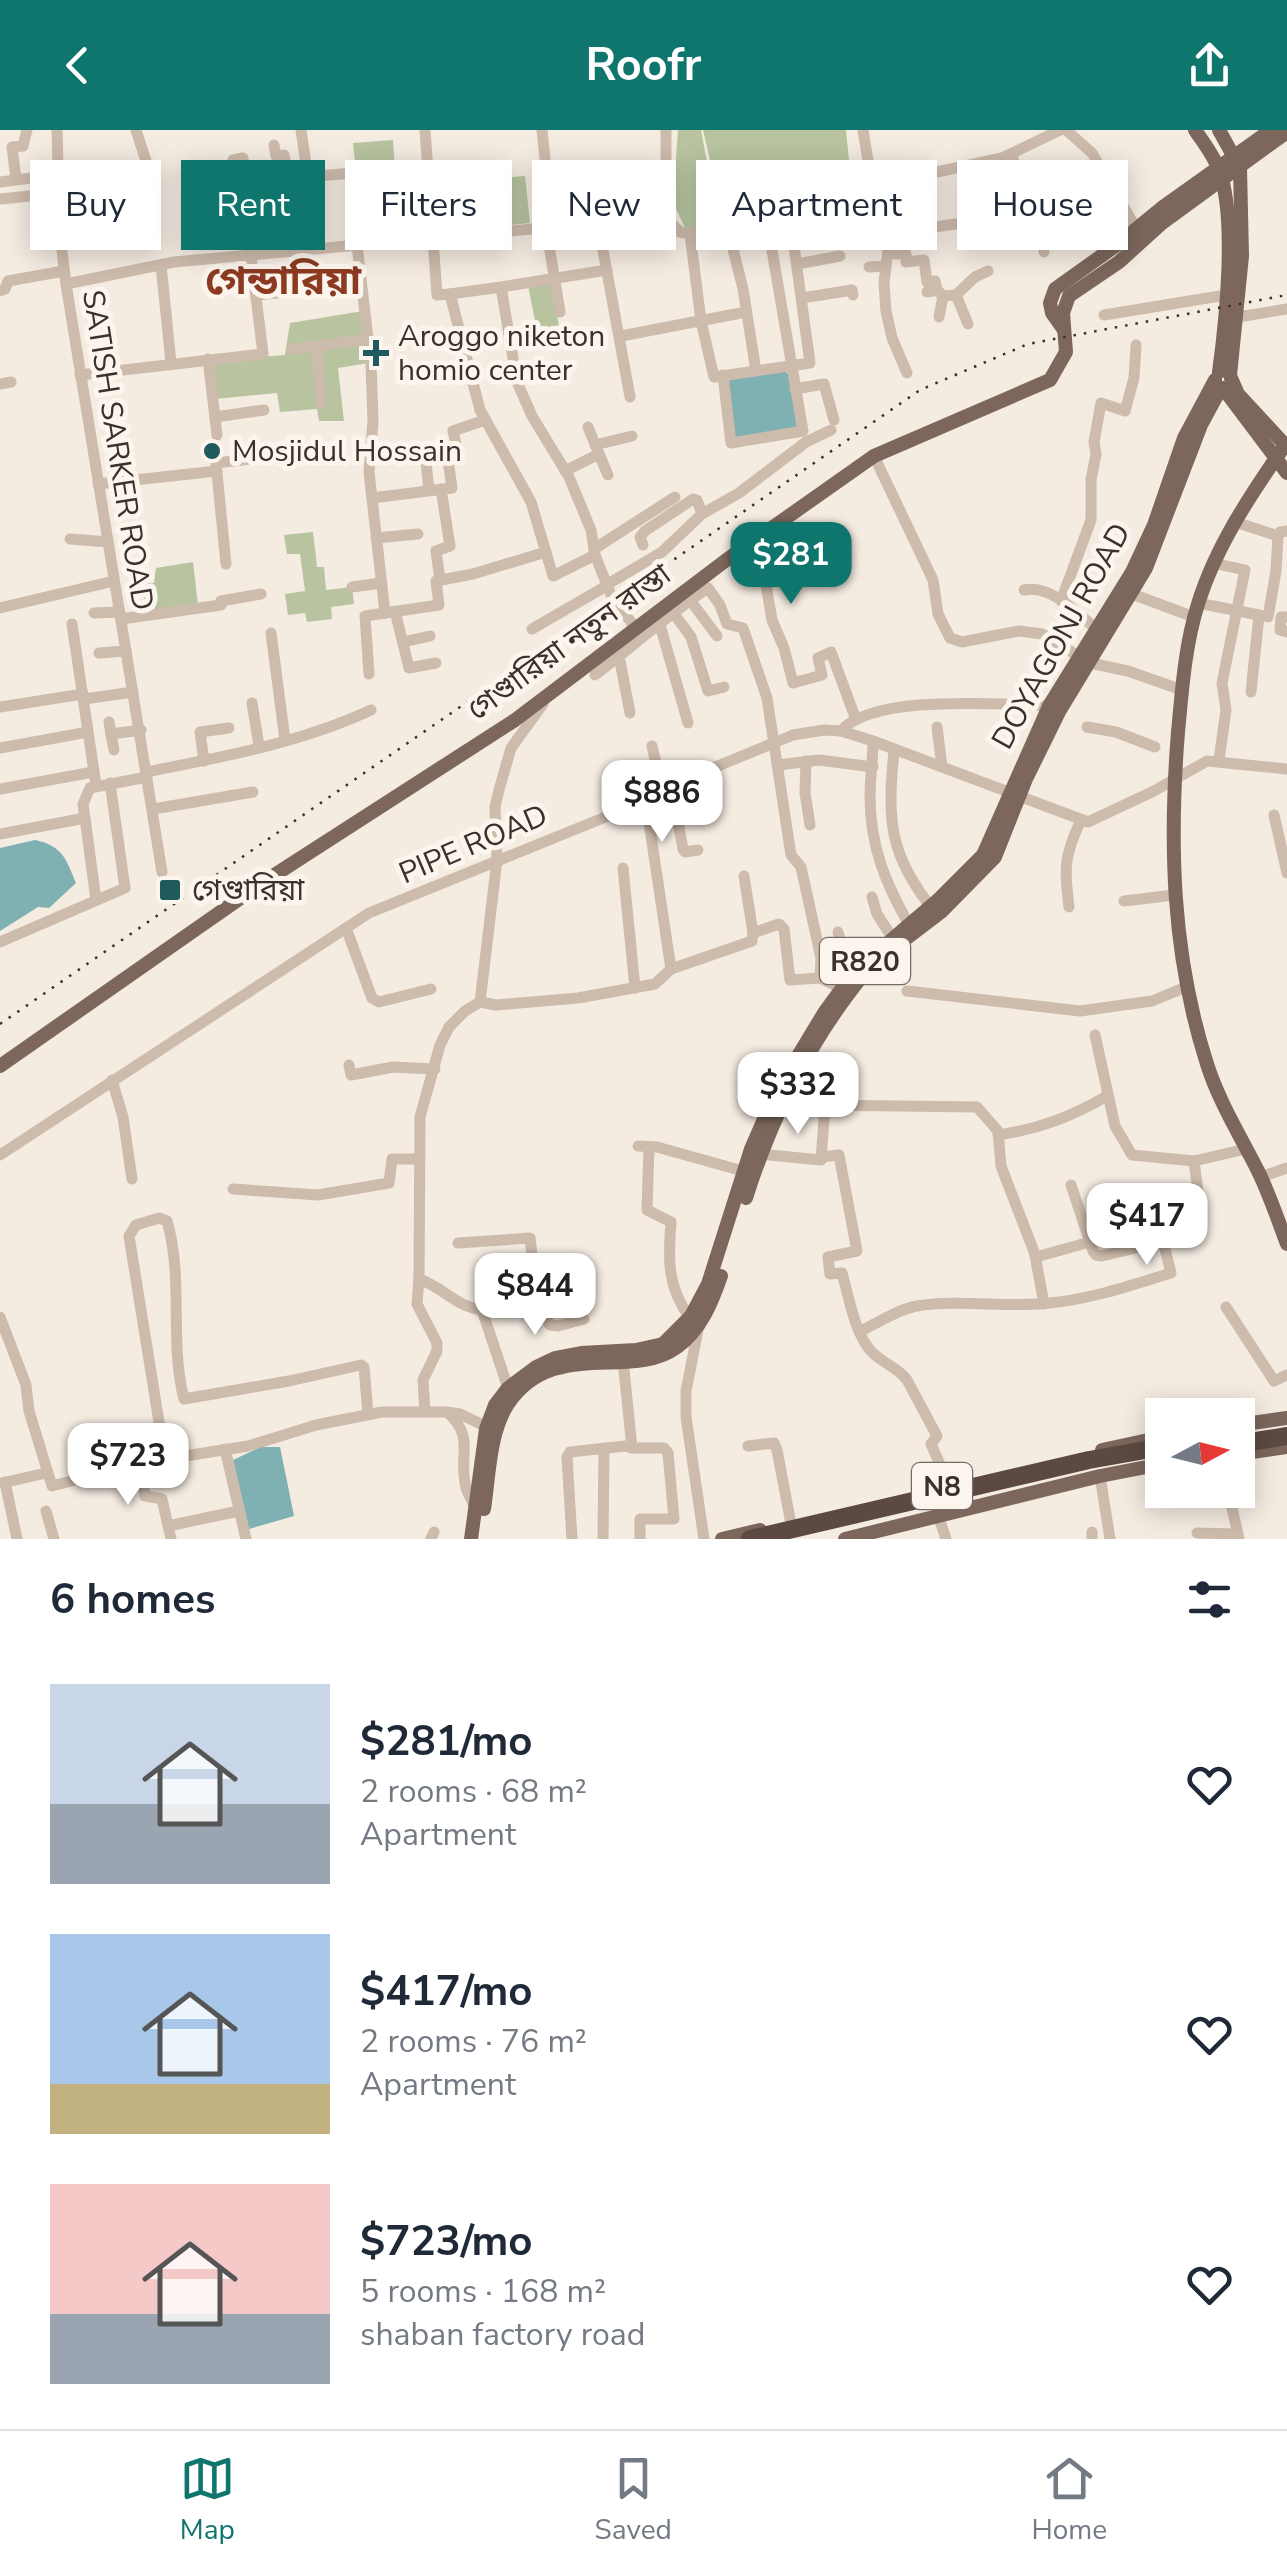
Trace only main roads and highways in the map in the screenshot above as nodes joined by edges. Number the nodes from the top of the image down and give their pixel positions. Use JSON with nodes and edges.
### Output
{"nodes":[{"id":1,"x":1195,"y":130,"type":"edge"},
{"id":2,"x":1220,"y":130,"type":"edge"},
{"id":3,"x":1271,"y":130,"type":"edge"},
{"id":4,"x":1287,"y":132,"type":"edge"},
{"id":5,"x":1238,"y":162,"type":"junction"},
{"id":6,"x":1221,"y":175,"type":"junction"},
{"id":7,"x":1166,"y":212,"type":"junction"},
{"id":8,"x":1064,"y":330,"type":"junction"},
{"id":9,"x":1225,"y":383,"type":"junction"},
{"id":10,"x":1286,"y":444,"type":"edge"},
{"id":11,"x":1275,"y":458,"type":"junction"},
{"id":12,"x":1287,"y":473,"type":"edge"},
{"id":13,"x":1105,"y":628,"type":"junction"},
{"id":14,"x":851,"y":983,"type":"junction"},
{"id":15,"x":0,"y":1066,"type":"edge"},
{"id":16,"x":749,"y":1173,"type":"junction"},
{"id":17,"x":1274,"y":1208,"type":"junction"},
{"id":18,"x":1287,"y":1230,"type":"edge"},
{"id":19,"x":1287,"y":1244,"type":"edge"},
{"id":20,"x":694,"y":1322,"type":"junction"},
{"id":21,"x":514,"y":1389,"type":"junction"},
{"id":22,"x":1287,"y":1418,"type":"edge"},
{"id":23,"x":1255,"y":1423,"type":"edge"},
{"id":24,"x":1287,"y":1428,"type":"edge"},
{"id":25,"x":1255,"y":1433,"type":"edge"},
{"id":26,"x":1287,"y":1436,"type":"edge"},
{"id":27,"x":1145,"y":1441,"type":"edge"},
{"id":28,"x":1255,"y":1441,"type":"edge"},
{"id":29,"x":1287,"y":1447,"type":"edge"},
{"id":30,"x":1145,"y":1450,"type":"edge"},
{"id":31,"x":1255,"y":1452,"type":"edge"},
{"id":32,"x":1145,"y":1459,"type":"edge"},
{"id":33,"x":1145,"y":1467,"type":"edge"},
{"id":34,"x":484,"y":1468,"type":"junction"},
{"id":35,"x":480,"y":1508,"type":"junction"},
{"id":36,"x":863,"y":1518,"type":"junction"},
{"id":37,"x":796,"y":1531,"type":"edge"},
{"id":38,"x":472,"y":1539,"type":"edge"},
{"id":39,"x":480,"y":1539,"type":"edge"},
{"id":40,"x":722,"y":1539,"type":"edge"},
{"id":41,"x":750,"y":1539,"type":"edge"},
{"id":42,"x":844,"y":1539,"type":"edge"}],
"edges":[{"from":1,"to":6,"type":"main road","number":"R820"},
{"from":2,"to":5,"type":"main road","number":"R820"},
{"from":3,"to":5,"type":"main road"},
{"from":4,"to":5,"type":"main road"},
{"from":5,"to":6,"type":"main road"},
{"from":5,"to":9,"type":"main road","number":"R820"},
{"from":6,"to":7,"type":"main road"},
{"from":6,"to":9,"type":"main road","number":"R820"},
{"from":7,"to":8,"type":"main road","name":"গেণ্ডারিয়া নতুন রাস্তা"},
{"from":7,"to":8,"type":"main road"},
{"from":8,"to":15,"type":"main road","name":"গেণ্ডারিয়া নতুন রাস্তা"},
{"from":9,"to":10,"type":"main road"},
{"from":9,"to":11,"type":"main road"},
{"from":9,"to":13,"type":"main road","number":"R820"},
{"from":9,"to":13,"type":"main road","name":"DOYAGONJ ROAD","number":"R820"},
{"from":10,"to":11,"type":"main road"},
{"from":11,"to":12,"type":"main road"},
{"from":11,"to":17,"type":"main road"},
{"from":13,"to":14,"type":"main road","number":"R820"},
{"from":14,"to":16,"type":"main road","number":"R820"},
{"from":14,"to":16,"type":"main road","number":"R820"},
{"from":16,"to":20,"type":"main road","number":"R820"},
{"from":17,"to":18,"type":"main road"},
{"from":17,"to":19,"type":"main road"},
{"from":20,"to":21,"type":"main road","number":"R820"},
{"from":20,"to":21,"type":"main road","number":"R820"},
{"from":21,"to":34,"type":"main road","number":"R820"},
{"from":21,"to":34,"type":"main road","number":"R820"},
{"from":22,"to":23,"type":"main road"},
{"from":24,"to":25,"type":"highway"},
{"from":26,"to":28,"type":"highway"},
{"from":27,"to":37,"type":"main road","number":"N8"},
{"from":29,"to":31,"type":"main road"},
{"from":30,"to":36,"type":"highway"},
{"from":32,"to":36,"type":"highway"},
{"from":33,"to":42,"type":"main road","number":"N8"},
{"from":34,"to":35,"type":"main road","number":"R820"},
{"from":35,"to":38,"type":"main road","number":"R820"},
{"from":35,"to":39,"type":"main road","number":"R820"},
{"from":36,"to":37,"type":"highway"},
{"from":36,"to":41,"type":"highway"},
{"from":37,"to":40,"type":"main road","number":"N8"}]}
